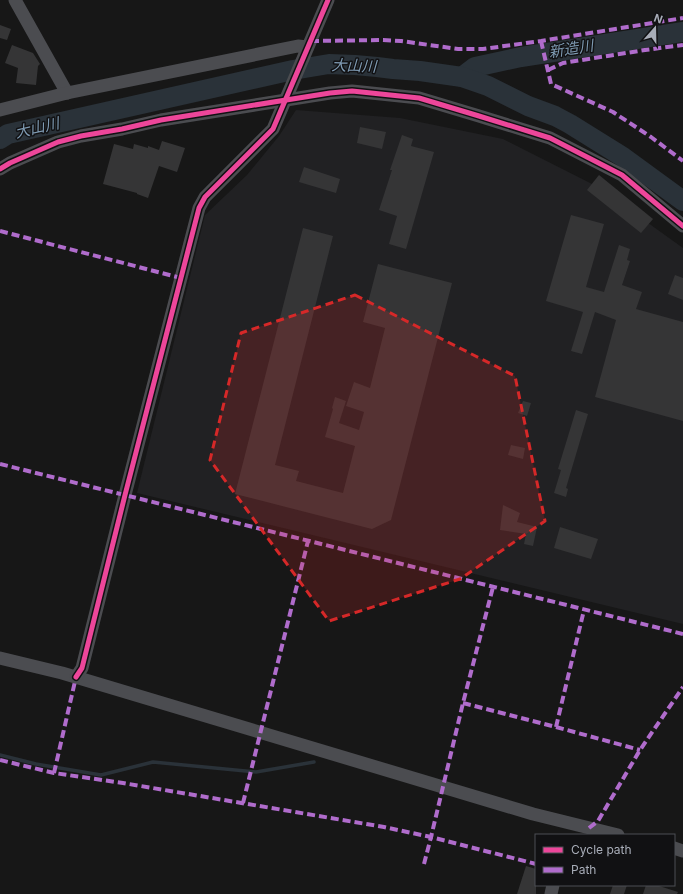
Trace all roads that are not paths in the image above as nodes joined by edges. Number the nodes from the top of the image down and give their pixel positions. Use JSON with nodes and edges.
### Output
{"nodes":[{"id":1,"x":15,"y":0,"type":"edge"},
{"id":2,"x":328,"y":0,"type":"edge"},
{"id":3,"x":307,"y":46,"type":"junction"},
{"id":4,"x":67,"y":93,"type":"junction"},
{"id":5,"x":286,"y":99,"type":"junction"},
{"id":6,"x":0,"y":110,"type":"edge"},
{"id":7,"x":0,"y":169,"type":"edge"},
{"id":8,"x":683,"y":226,"type":"edge"},
{"id":9,"x":0,"y":658,"type":"edge"},
{"id":10,"x":76,"y":677,"type":"junction"},
{"id":11,"x":586,"y":832,"type":"edge"},
{"id":12,"x":607,"y":834,"type":"edge"}],
"edges":[{"from":1,"to":4,"type":"street"},
{"from":2,"to":3,"type":"street"},
{"from":3,"to":4,"type":"street"},
{"from":3,"to":5,"type":"street"},
{"from":4,"to":6,"type":"street"},
{"from":5,"to":7,"type":"street"},
{"from":5,"to":8,"type":"street"},
{"from":5,"to":10,"type":"street"},
{"from":9,"to":10,"type":"street"},
{"from":10,"to":11,"type":"street"},
{"from":11,"to":12,"type":"street"}]}
